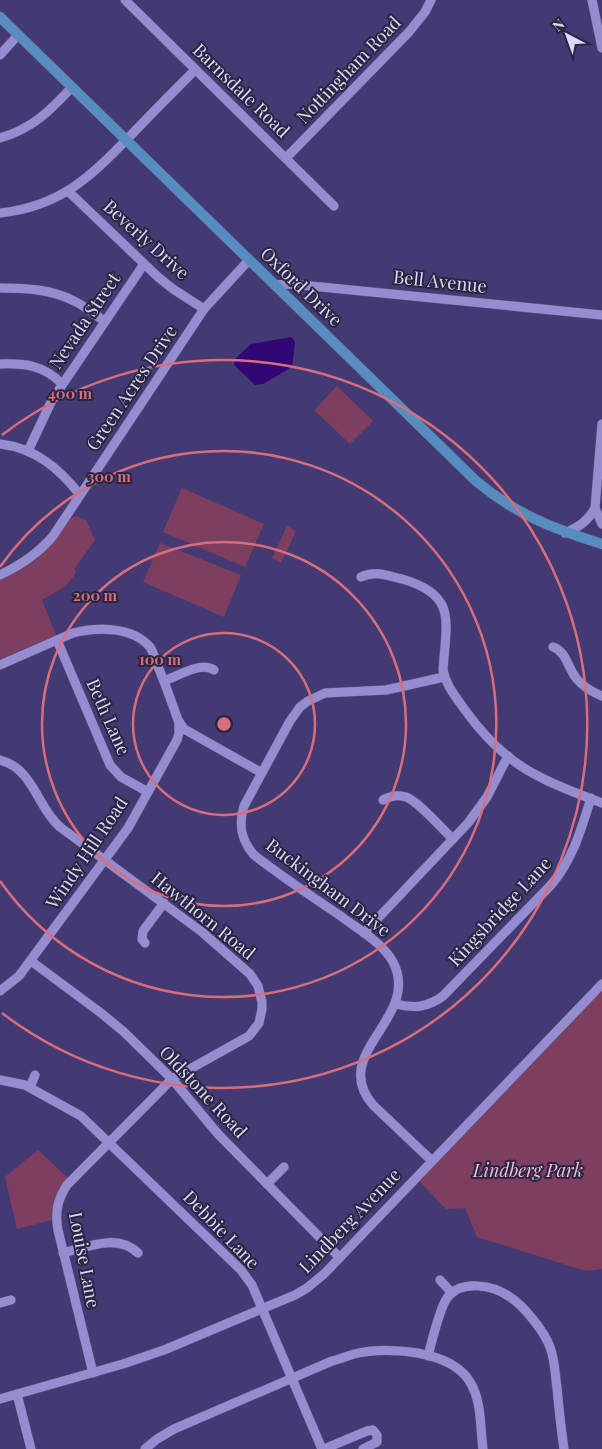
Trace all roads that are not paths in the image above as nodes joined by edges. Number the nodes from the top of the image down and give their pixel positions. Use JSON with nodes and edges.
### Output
{"nodes":[{"id":1,"x":125,"y":0,"type":"edge"},
{"id":2,"x":431,"y":0,"type":"edge"},
{"id":3,"x":592,"y":0,"type":"edge"},
{"id":4,"x":0,"y":18,"type":"edge"},
{"id":5,"x":18,"y":35,"type":"junction"},
{"id":6,"x":602,"y":48,"type":"edge"},
{"id":7,"x":0,"y":55,"type":"edge"},
{"id":8,"x":195,"y":70,"type":"junction"},
{"id":9,"x":72,"y":87,"type":"junction"},
{"id":10,"x":0,"y":138,"type":"edge"},
{"id":11,"x":127,"y":139,"type":"junction"},
{"id":12,"x":286,"y":158,"type":"junction"},
{"id":13,"x":68,"y":191,"type":"junction"},
{"id":14,"x":334,"y":206,"type":"dead end"},
{"id":15,"x":0,"y":213,"type":"edge"},
{"id":16,"x":249,"y":260,"type":"junction"},
{"id":17,"x":144,"y":264,"type":"junction"},
{"id":18,"x":275,"y":285,"type":"junction"},
{"id":19,"x":0,"y":288,"type":"edge"},
{"id":20,"x":204,"y":309,"type":"junction"},
{"id":21,"x":602,"y":315,"type":"edge"},
{"id":22,"x":104,"y":321,"type":"junction"},
{"id":23,"x":0,"y":364,"type":"edge"},
{"id":24,"x":62,"y":384,"type":"junction"},
{"id":25,"x":602,"y":424,"type":"edge"},
{"id":26,"x":0,"y":444,"type":"edge"},
{"id":27,"x":28,"y":451,"type":"junction"},
{"id":28,"x":80,"y":495,"type":"junction"},
{"id":29,"x":595,"y":508,"type":"junction"},
{"id":30,"x":602,"y":524,"type":"edge"},
{"id":31,"x":565,"y":533,"type":"junction"},
{"id":32,"x":602,"y":544,"type":"edge"},
{"id":33,"x":0,"y":575,"type":"edge"},
{"id":34,"x":361,"y":577,"type":"dead end"},
{"id":35,"x":57,"y":640,"type":"junction"},
{"id":36,"x":552,"y":647,"type":"dead end"},
{"id":37,"x":0,"y":665,"type":"edge"},
{"id":38,"x":214,"y":670,"type":"dead end"},
{"id":39,"x":444,"y":677,"type":"junction"},
{"id":40,"x":164,"y":681,"type":"junction"},
{"id":41,"x":602,"y":696,"type":"edge"},
{"id":42,"x":178,"y":720,"type":"junction"},
{"id":43,"x":508,"y":756,"type":"junction"},
{"id":44,"x":0,"y":760,"type":"edge"},
{"id":45,"x":262,"y":773,"type":"junction"},
{"id":46,"x":148,"y":792,"type":"junction"},
{"id":47,"x":591,"y":798,"type":"junction"},
{"id":48,"x":383,"y":800,"type":"dead end"},
{"id":49,"x":602,"y":803,"type":"edge"},
{"id":50,"x":453,"y":839,"type":"junction"},
{"id":51,"x":106,"y":860,"type":"junction"},
{"id":52,"x":164,"y":903,"type":"junction"},
{"id":53,"x":364,"y":933,"type":"junction"},
{"id":54,"x":145,"y":943,"type":"dead end"},
{"id":55,"x":31,"y":961,"type":"junction"},
{"id":56,"x":602,"y":984,"type":"edge"},
{"id":57,"x":0,"y":991,"type":"edge"},
{"id":58,"x":396,"y":1004,"type":"junction"},
{"id":59,"x":35,"y":1075,"type":"dead end"},
{"id":60,"x":172,"y":1079,"type":"junction"},
{"id":61,"x":0,"y":1080,"type":"edge"},
{"id":62,"x":30,"y":1087,"type":"junction"},
{"id":63,"x":109,"y":1142,"type":"junction"},
{"id":64,"x":432,"y":1160,"type":"junction"},
{"id":65,"x":284,"y":1167,"type":"dead end"},
{"id":66,"x":267,"y":1184,"type":"junction"},
{"id":67,"x":63,"y":1253,"type":"junction"},
{"id":68,"x":138,"y":1253,"type":"dead end"},
{"id":69,"x":339,"y":1257,"type":"junction"},
{"id":70,"x":440,"y":1280,"type":"dead end"},
{"id":71,"x":452,"y":1293,"type":"junction"},
{"id":72,"x":12,"y":1300,"type":"dead end"},
{"id":73,"x":0,"y":1303,"type":"edge"},
{"id":74,"x":262,"y":1309,"type":"junction"},
{"id":75,"x":428,"y":1356,"type":"junction"},
{"id":76,"x":93,"y":1373,"type":"junction"},
{"id":77,"x":291,"y":1379,"type":"junction"},
{"id":78,"x":17,"y":1394,"type":"junction"},
{"id":79,"x":0,"y":1398,"type":"edge"},
{"id":80,"x":31,"y":1449,"type":"edge"},
{"id":81,"x":145,"y":1449,"type":"edge"},
{"id":82,"x":323,"y":1449,"type":"edge"},
{"id":83,"x":362,"y":1449,"type":"edge"},
{"id":84,"x":483,"y":1449,"type":"edge"},
{"id":85,"x":564,"y":1449,"type":"edge"}],
"edges":[{"from":1,"to":8,"type":"street","name":"Barnsdale Road"},
{"from":2,"to":12,"type":"street","name":"Nottingham Road"},
{"from":3,"to":6,"type":"street"},
{"from":4,"to":5,"type":"main road","name":"Oxford Drive"},
{"from":5,"to":7,"type":"street"},
{"from":5,"to":9,"type":"main road","name":"Oxford Drive"},
{"from":8,"to":11,"type":"street"},
{"from":8,"to":12,"type":"street","name":"Barnsdale Road"},
{"from":9,"to":10,"type":"street"},
{"from":9,"to":11,"type":"main road","name":"Oxford Drive"},
{"from":11,"to":13,"type":"street"},
{"from":11,"to":16,"type":"main road","name":"Oxford Drive"},
{"from":12,"to":14,"type":"street","name":"Barnsdale Road"},
{"from":13,"to":15,"type":"street"},
{"from":13,"to":17,"type":"street","name":"Beverly Drive"},
{"from":16,"to":18,"type":"main road","name":"Oxford Drive"},
{"from":16,"to":20,"type":"street","name":"Green Acres Drive"},
{"from":17,"to":20,"type":"street","name":"Beverly Drive"},
{"from":17,"to":22,"type":"street","name":"Nevada Street"},
{"from":18,"to":21,"type":"street","name":"Bell Avenue"},
{"from":18,"to":31,"type":"main road","name":"Oxford Drive"},
{"from":19,"to":22,"type":"street"},
{"from":20,"to":28,"type":"street","name":"Green Acres Drive"},
{"from":22,"to":24,"type":"street","name":"Nevada Street"},
{"from":23,"to":24,"type":"street"},
{"from":24,"to":27,"type":"street","name":"Nevada Street"},
{"from":25,"to":29,"type":"street"},
{"from":26,"to":27,"type":"street"},
{"from":27,"to":28,"type":"street"},
{"from":28,"to":33,"type":"street","name":"Green Acres Drive"},
{"from":29,"to":30,"type":"street"},
{"from":29,"to":31,"type":"street"},
{"from":31,"to":32,"type":"main road","name":"Oxford Drive"},
{"from":34,"to":39,"type":"street"},
{"from":35,"to":37,"type":"street"},
{"from":35,"to":40,"type":"street"},
{"from":35,"to":46,"type":"street","name":"Beth Lane"},
{"from":36,"to":41,"type":"street"},
{"from":38,"to":40,"type":"street"},
{"from":39,"to":43,"type":"street"},
{"from":39,"to":45,"type":"street","name":"Buckingham Drive"},
{"from":40,"to":42,"type":"street"},
{"from":42,"to":45,"type":"street"},
{"from":42,"to":46,"type":"street","name":"Windy Hill Road"},
{"from":43,"to":47,"type":"street"},
{"from":43,"to":50,"type":"street"},
{"from":44,"to":51,"type":"street","name":"Hawthorn Road"},
{"from":45,"to":53,"type":"street","name":"Buckingham Drive"},
{"from":46,"to":51,"type":"street","name":"Windy Hill Road"},
{"from":47,"to":49,"type":"street"},
{"from":47,"to":58,"type":"street","name":"Kingsbridge Lane"},
{"from":48,"to":50,"type":"street"},
{"from":50,"to":53,"type":"street"},
{"from":51,"to":52,"type":"street","name":"Hawthorn Road"},
{"from":51,"to":55,"type":"street","name":"Windy Hill Road"},
{"from":52,"to":54,"type":"street"},
{"from":52,"to":60,"type":"street","name":"Hawthorn Road"},
{"from":53,"to":58,"type":"street","name":"Buckingham Drive"},
{"from":55,"to":57,"type":"street","name":"Windy Hill Road"},
{"from":55,"to":60,"type":"street","name":"Oldstone Road"},
{"from":56,"to":64,"type":"street","name":"Lindberg Avenue"},
{"from":58,"to":64,"type":"street","name":"Buckingham Drive"},
{"from":59,"to":62,"type":"street"},
{"from":60,"to":63,"type":"street","name":"Hawthorn Road"},
{"from":60,"to":66,"type":"street","name":"Oldstone Road"},
{"from":61,"to":62,"type":"street","name":"Debbie Lane"},
{"from":62,"to":63,"type":"street","name":"Debbie Lane"},
{"from":63,"to":67,"type":"street","name":"Louise Lane"},
{"from":63,"to":74,"type":"street","name":"Debbie Lane"},
{"from":64,"to":69,"type":"street","name":"Lindberg Avenue"},
{"from":65,"to":66,"type":"street"},
{"from":66,"to":69,"type":"street","name":"Oldstone Road"},
{"from":67,"to":68,"type":"street"},
{"from":67,"to":76,"type":"street","name":"Louise Lane"},
{"from":69,"to":74,"type":"street","name":"Lindberg Avenue"},
{"from":70,"to":71,"type":"street"},
{"from":71,"to":75,"type":"street"},
{"from":71,"to":85,"type":"street"},
{"from":72,"to":73,"type":"street"},
{"from":74,"to":76,"type":"street","name":"Lindberg Avenue"},
{"from":74,"to":77,"type":"street","name":"Debbie Lane"},
{"from":75,"to":77,"type":"street"},
{"from":75,"to":84,"type":"street"},
{"from":76,"to":78,"type":"street","name":"Lindberg Avenue"},
{"from":77,"to":81,"type":"street"},
{"from":77,"to":82,"type":"street","name":"Debbie Lane"},
{"from":78,"to":79,"type":"street","name":"Lindberg Avenue"},
{"from":78,"to":80,"type":"street"},
{"from":82,"to":83,"type":"street"}]}
